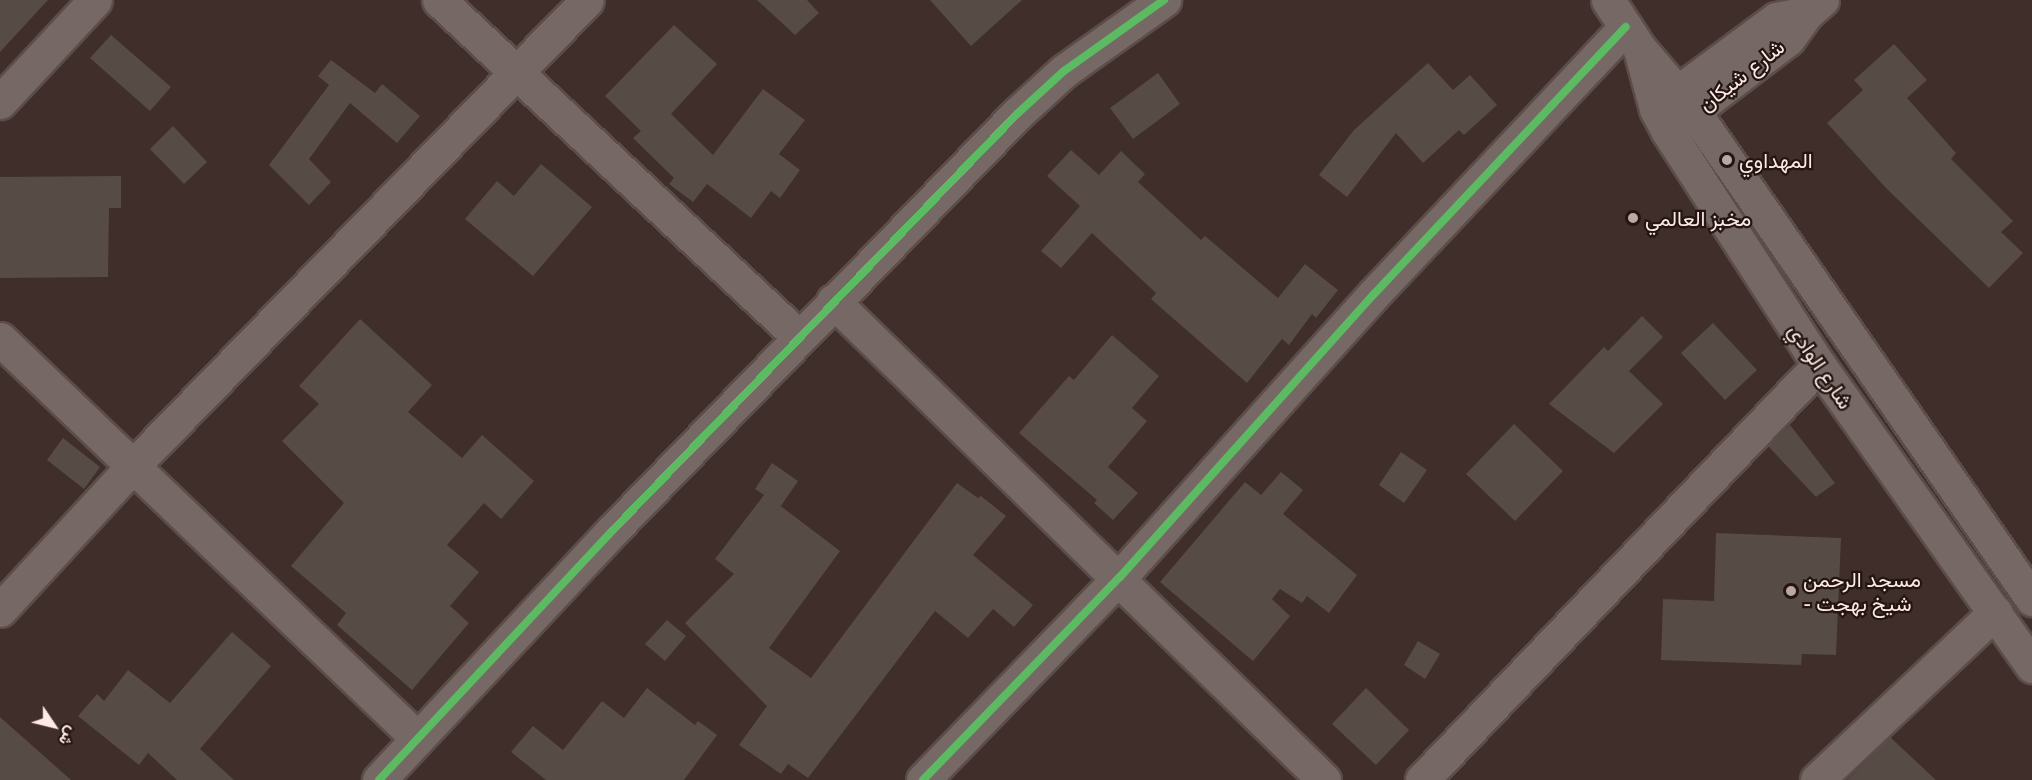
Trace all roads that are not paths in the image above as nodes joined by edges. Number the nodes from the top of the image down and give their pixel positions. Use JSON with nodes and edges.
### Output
{"nodes":[{"id":1,"x":95,"y":0,"type":"edge"},
{"id":2,"x":439,"y":0,"type":"edge"},
{"id":3,"x":586,"y":0,"type":"edge"},
{"id":4,"x":1164,"y":0,"type":"edge"},
{"id":5,"x":1608,"y":0,"type":"edge"},
{"id":6,"x":1814,"y":6,"type":"edge"},
{"id":7,"x":1121,"y":11,"type":"edge"},
{"id":8,"x":1633,"y":38,"type":"junction"},
{"id":9,"x":517,"y":73,"type":"junction"},
{"id":10,"x":0,"y":102,"type":"edge"},
{"id":11,"x":1674,"y":111,"type":"junction"},
{"id":12,"x":832,"y":301,"type":"junction"},
{"id":13,"x":799,"y":337,"type":"junction"},
{"id":14,"x":0,"y":339,"type":"edge"},
{"id":15,"x":1819,"y":365,"type":"junction"},
{"id":16,"x":131,"y":468,"type":"junction"},
{"id":17,"x":1120,"y":577,"type":"junction"},
{"id":18,"x":2032,"y":599,"type":"edge"},
{"id":19,"x":0,"y":609,"type":"edge"},
{"id":20,"x":1995,"y":612,"type":"junction"},
{"id":21,"x":2028,"y":650,"type":"edge"},
{"id":22,"x":416,"y":737,"type":"junction"},
{"id":23,"x":379,"y":780,"type":"edge"},
{"id":24,"x":923,"y":780,"type":"edge"},
{"id":25,"x":1324,"y":780,"type":"edge"},
{"id":26,"x":1422,"y":780,"type":"edge"},
{"id":27,"x":1817,"y":780,"type":"edge"}],
"edges":[{"from":1,"to":10,"type":"street"},
{"from":2,"to":9,"type":"street"},
{"from":3,"to":9,"type":"street"},
{"from":4,"to":7,"type":"street"},
{"from":5,"to":8,"type":"street","name":"شارع الوادي"},
{"from":6,"to":11,"type":"street","name":"شارع شيكان"},
{"from":7,"to":12,"type":"street"},
{"from":8,"to":11,"type":"street","name":"شارع الوادي"},
{"from":8,"to":17,"type":"street"},
{"from":9,"to":13,"type":"street"},
{"from":9,"to":16,"type":"street"},
{"from":11,"to":15,"type":"street","name":"شارع الوادي"},
{"from":11,"to":18,"type":"street","name":"شارع الوادي"},
{"from":12,"to":13,"type":"street"},
{"from":12,"to":17,"type":"street"},
{"from":13,"to":22,"type":"street"},
{"from":14,"to":16,"type":"street"},
{"from":15,"to":20,"type":"street","name":"شارع الوادي"},
{"from":15,"to":26,"type":"street"},
{"from":16,"to":19,"type":"street"},
{"from":16,"to":22,"type":"street"},
{"from":17,"to":24,"type":"street"},
{"from":17,"to":25,"type":"street"},
{"from":20,"to":21,"type":"street","name":"شارع الوادي"},
{"from":20,"to":27,"type":"street"},
{"from":22,"to":23,"type":"street"}]}
